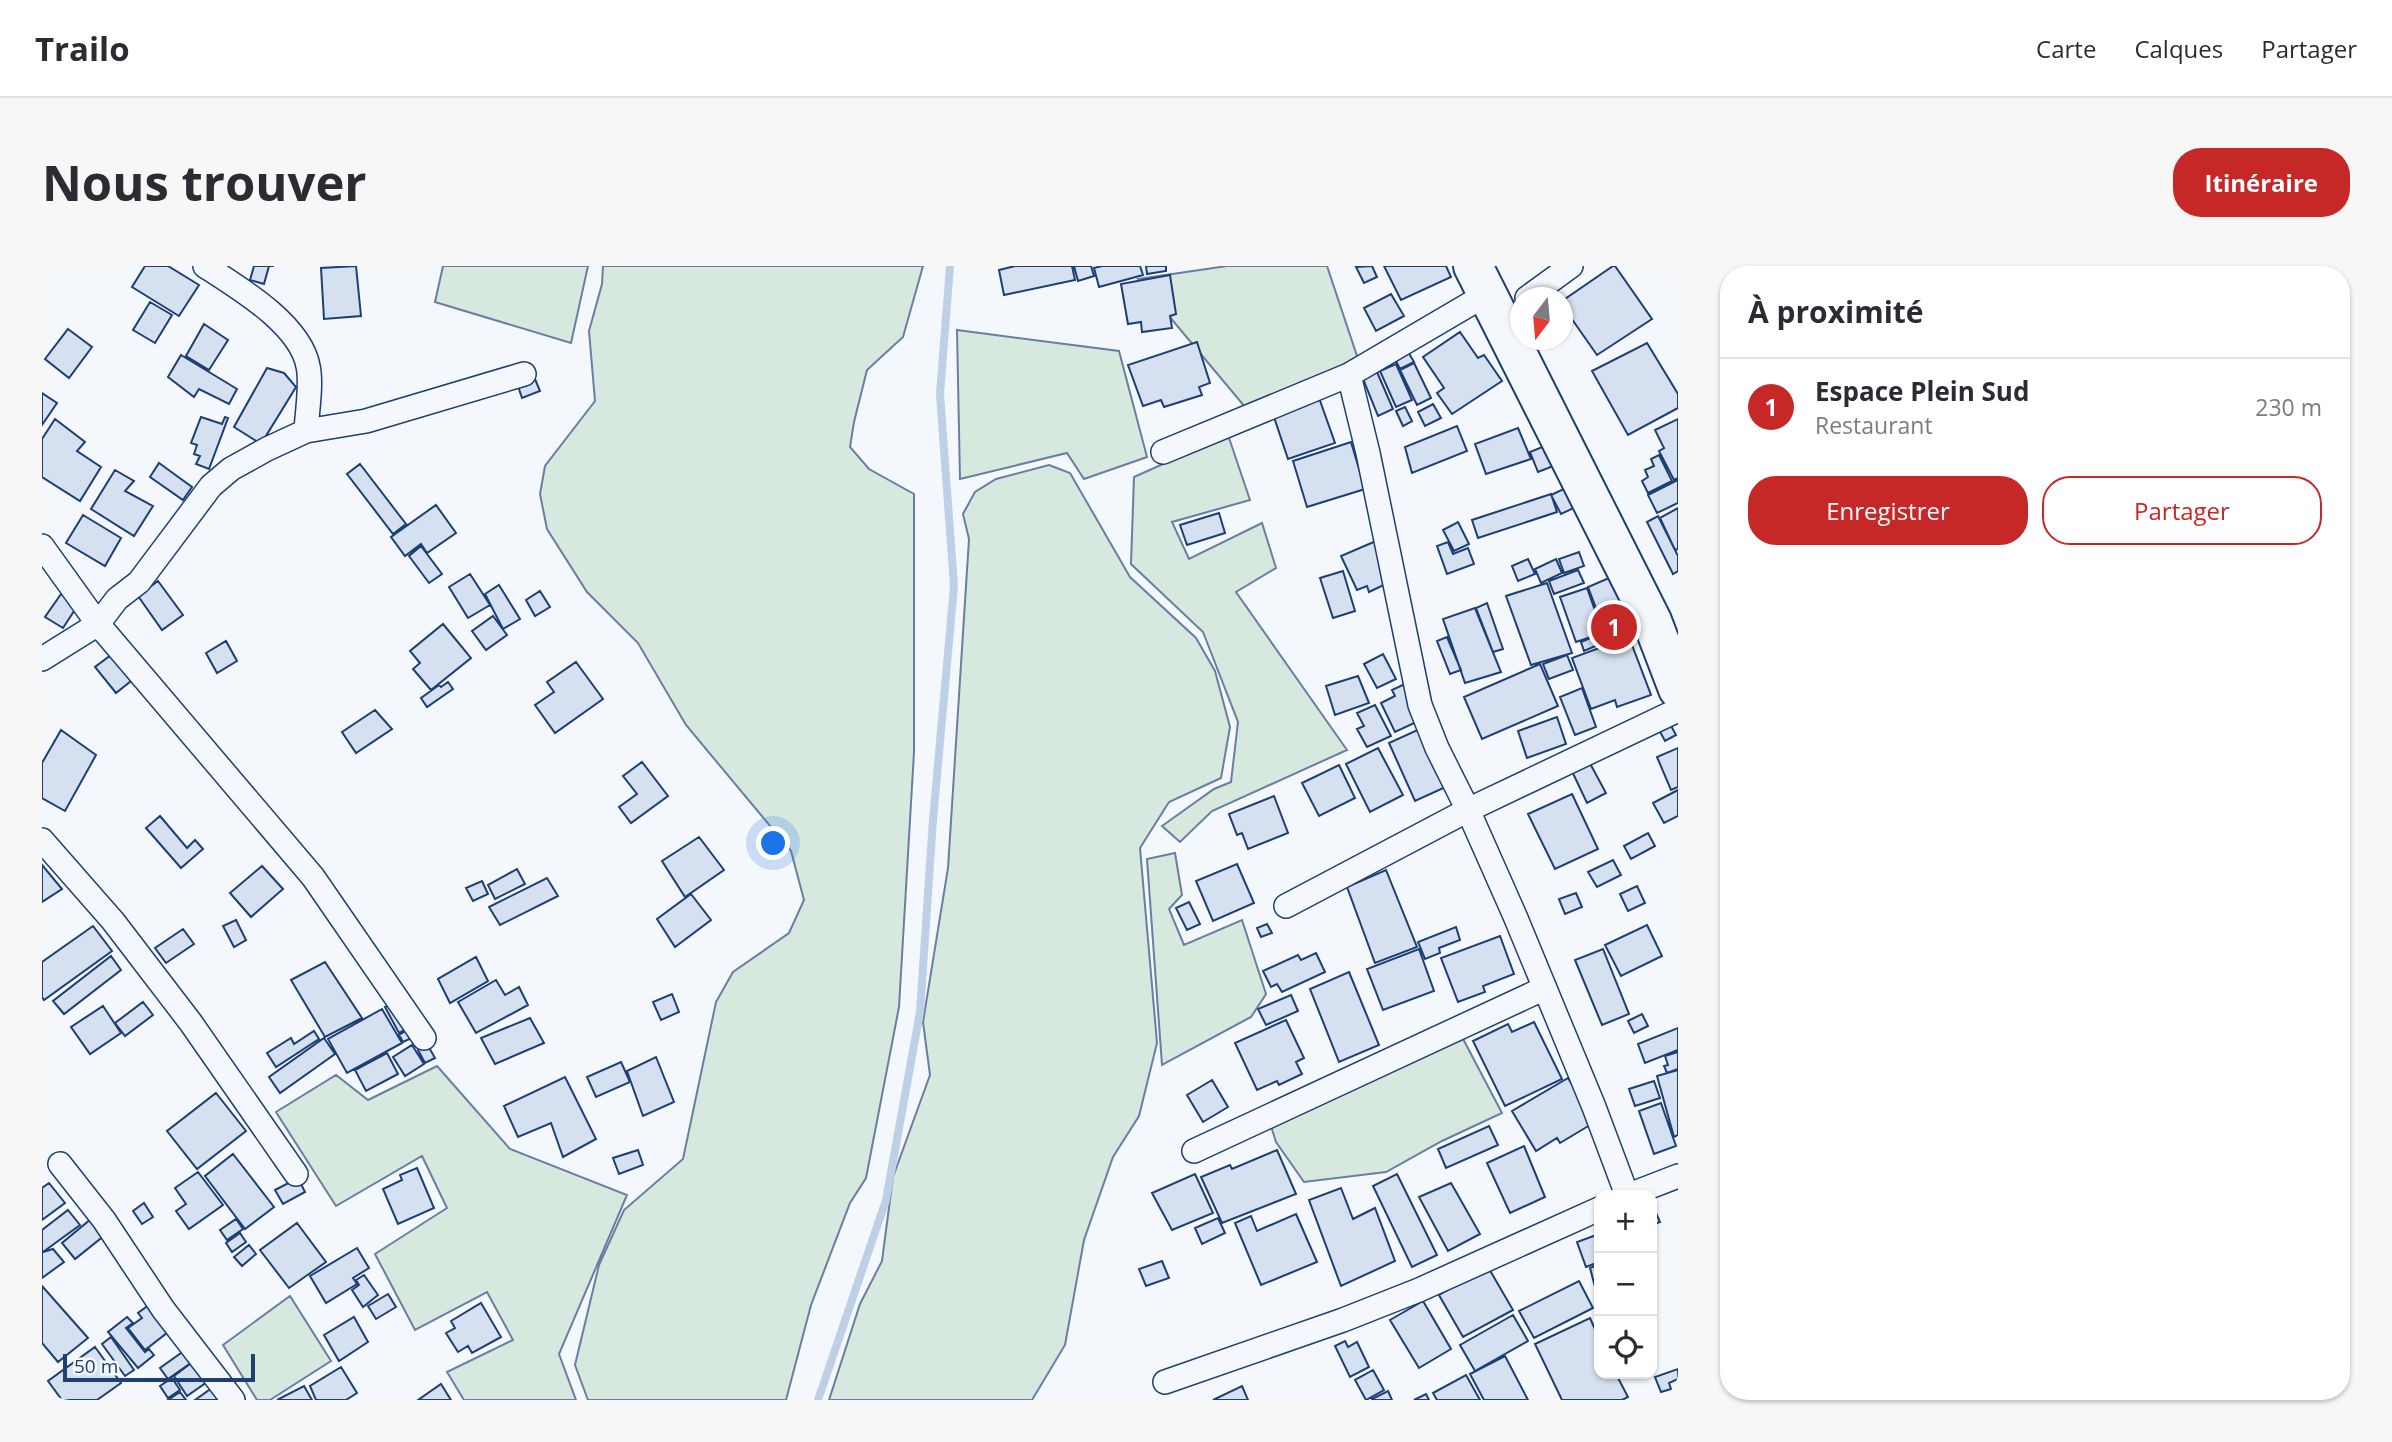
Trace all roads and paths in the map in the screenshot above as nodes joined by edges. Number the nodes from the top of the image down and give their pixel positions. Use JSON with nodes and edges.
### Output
{"nodes":[{"id":1,"x":205,"y":266,"type":"edge"},
{"id":2,"x":1571,"y":266,"type":"edge"},
{"id":3,"x":1502,"y":296,"type":"edge"},
{"id":4,"x":524,"y":374,"type":"dead end"},
{"id":5,"x":1349,"y":375,"type":"junction"},
{"id":6,"x":306,"y":431,"type":"junction"},
{"id":7,"x":1163,"y":452,"type":"dead end"},
{"id":8,"x":42,"y":546,"type":"edge"},
{"id":9,"x":97,"y":624,"type":"junction"},
{"id":10,"x":42,"y":659,"type":"edge"},
{"id":11,"x":1678,"y":689,"type":"edge"},
{"id":12,"x":1678,"y":710,"type":"edge"},
{"id":13,"x":1468,"y":810,"type":"junction"},
{"id":14,"x":42,"y":840,"type":"edge"},
{"id":15,"x":1286,"y":906,"type":"dead end"},
{"id":16,"x":1545,"y":988,"type":"junction"},
{"id":17,"x":424,"y":1038,"type":"dead end"},
{"id":18,"x":1194,"y":1151,"type":"dead end"},
{"id":19,"x":60,"y":1164,"type":"dead end"},
{"id":20,"x":296,"y":1174,"type":"dead end"},
{"id":21,"x":1678,"y":1176,"type":"edge"},
{"id":22,"x":1626,"y":1190,"type":"edge"},
{"id":23,"x":1641,"y":1190,"type":"edge"},
{"id":24,"x":1594,"y":1211,"type":"edge"},
{"id":25,"x":1165,"y":1382,"type":"dead end"},
{"id":26,"x":233,"y":1400,"type":"edge"}],
"edges":[{"from":1,"to":6,"type":"street"},
{"from":2,"to":3,"type":"street"},
{"from":3,"to":5,"type":"street"},
{"from":3,"to":11,"type":"highway"},
{"from":4,"to":6,"type":"street"},
{"from":5,"to":7,"type":"street"},
{"from":5,"to":13,"type":"street"},
{"from":6,"to":9,"type":"street"},
{"from":8,"to":9,"type":"street"},
{"from":9,"to":10,"type":"street"},
{"from":9,"to":17,"type":"street"},
{"from":12,"to":13,"type":"street"},
{"from":13,"to":15,"type":"street"},
{"from":13,"to":16,"type":"street"},
{"from":14,"to":20,"type":"street"},
{"from":16,"to":18,"type":"street"},
{"from":16,"to":22,"type":"street"},
{"from":19,"to":26,"type":"street"},
{"from":21,"to":23,"type":"street"},
{"from":24,"to":25,"type":"street"}]}
